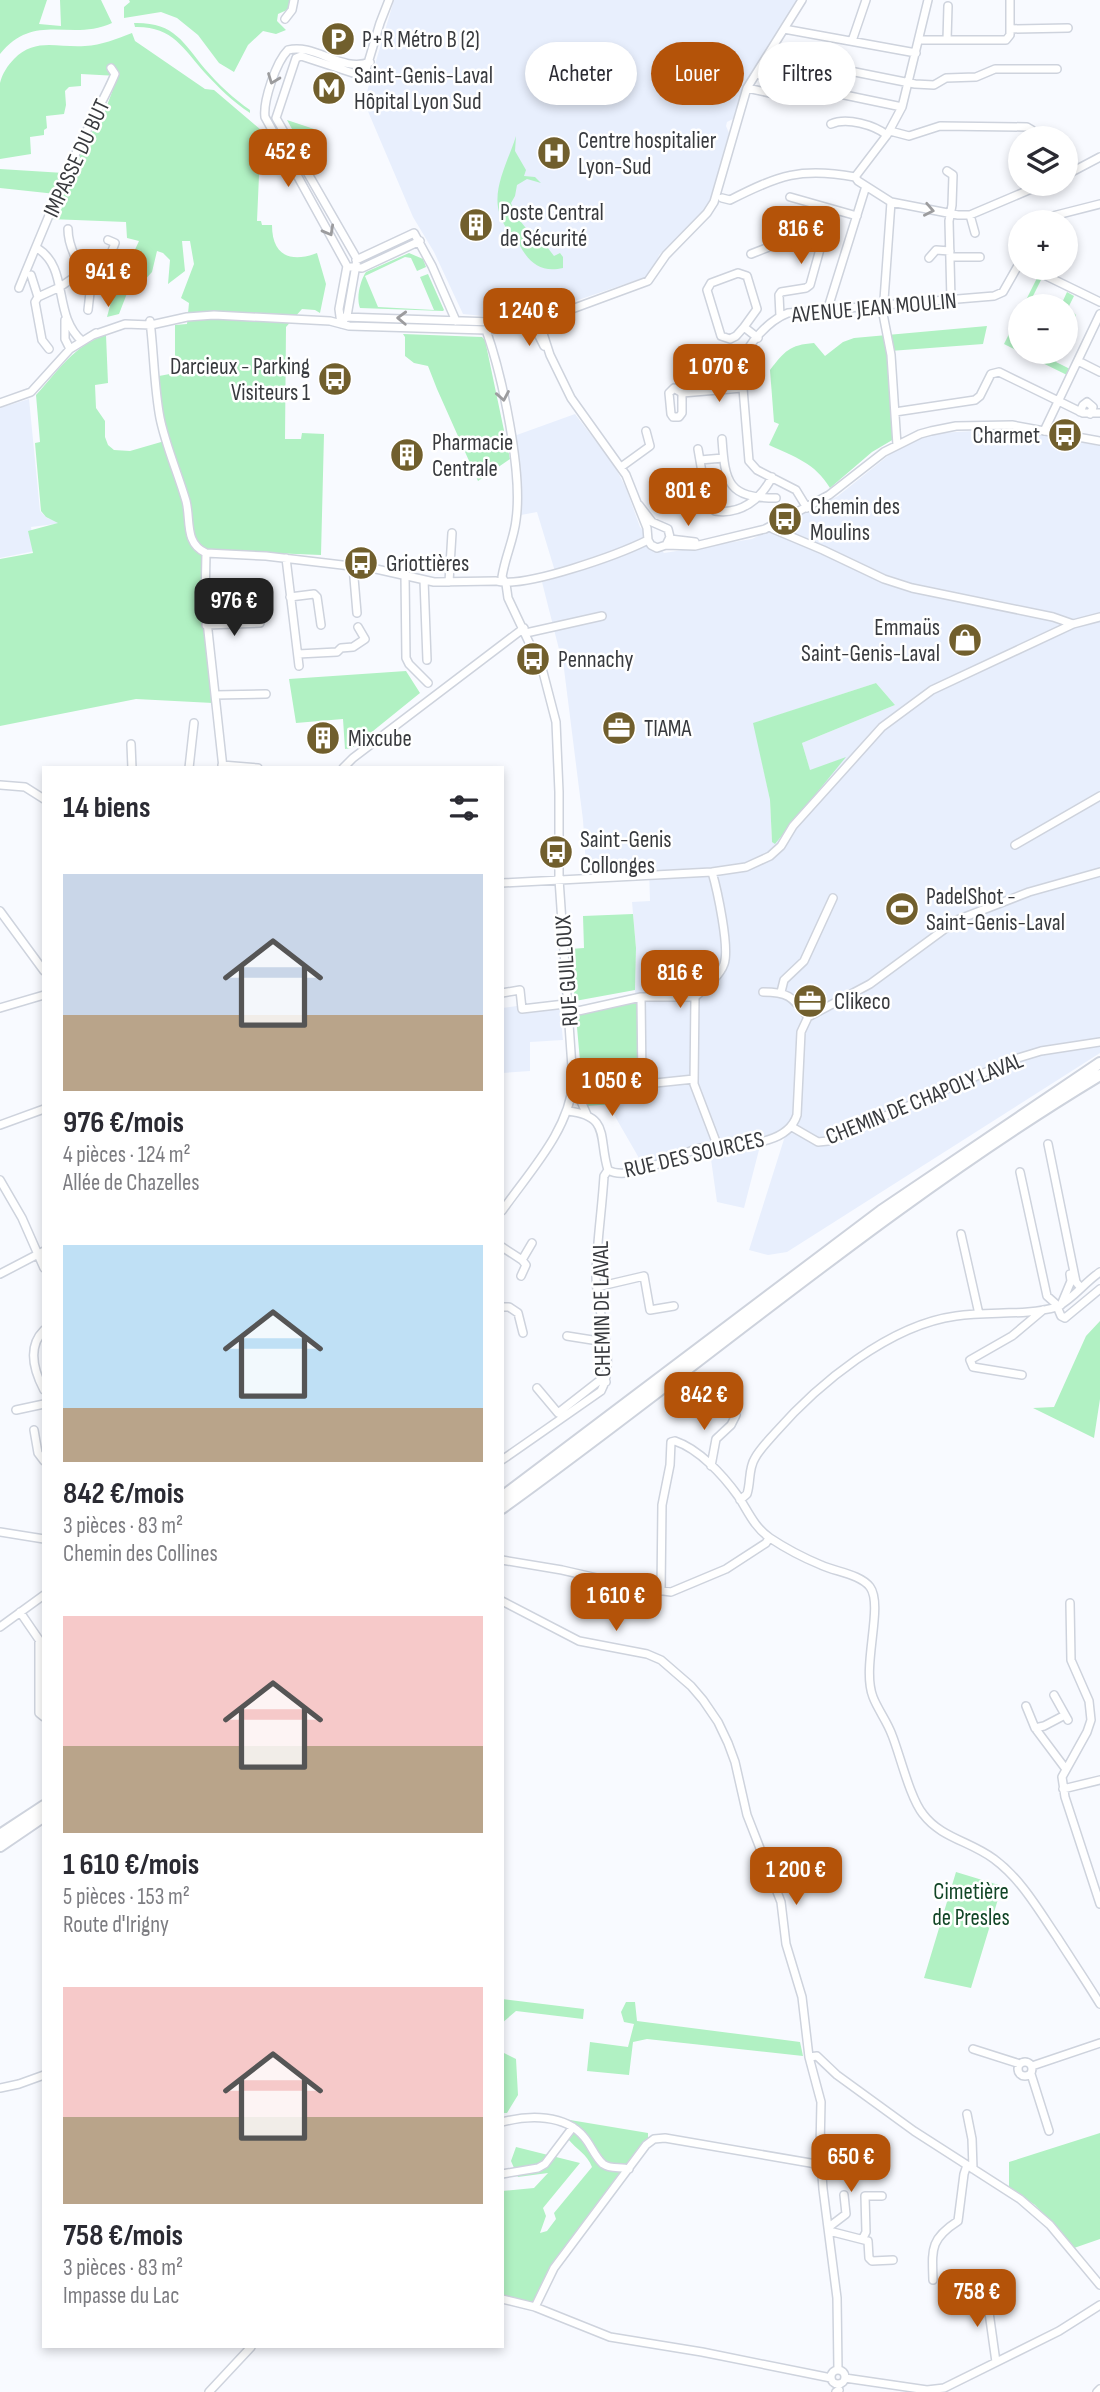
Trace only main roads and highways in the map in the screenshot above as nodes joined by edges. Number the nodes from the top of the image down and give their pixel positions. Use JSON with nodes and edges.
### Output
{"nodes":[{"id":1,"x":1100,"y":1063,"type":"edge"},
{"id":2,"x":1100,"y":1075,"type":"edge"},
{"id":3,"x":504,"y":1495,"type":"edge"},
{"id":4,"x":504,"y":1506,"type":"edge"},
{"id":5,"x":42,"y":1807,"type":"edge"},
{"id":6,"x":42,"y":1817,"type":"edge"},
{"id":7,"x":0,"y":1835,"type":"edge"},
{"id":8,"x":0,"y":1846,"type":"edge"}],
"edges":[{"from":1,"to":3,"type":"highway"},
{"from":2,"to":4,"type":"highway"},
{"from":5,"to":7,"type":"highway"},
{"from":6,"to":8,"type":"highway"}]}
